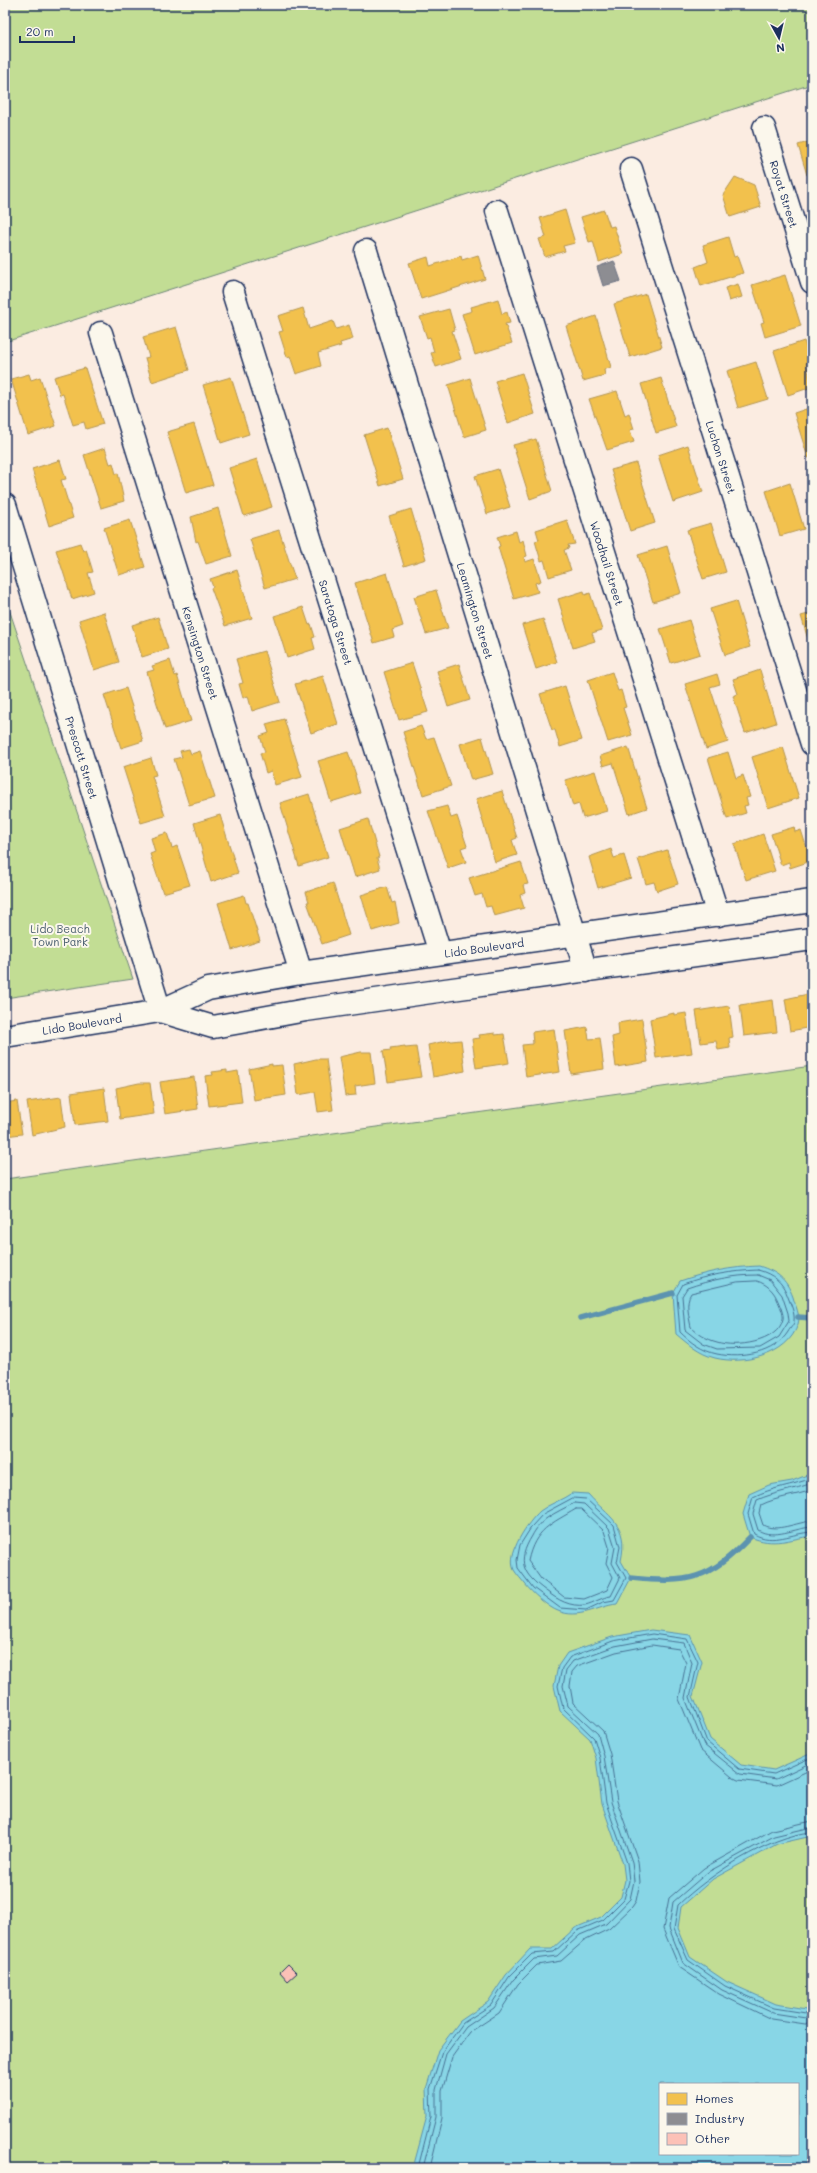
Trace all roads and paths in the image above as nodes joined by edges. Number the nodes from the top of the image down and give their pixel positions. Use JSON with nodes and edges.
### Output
{"nodes":[{"id":1,"x":764,"y":128,"type":"dead end"},
{"id":2,"x":631,"y":169,"type":"dead end"},
{"id":3,"x":497,"y":210,"type":"dead end"},
{"id":4,"x":366,"y":251,"type":"dead end"},
{"id":5,"x":812,"y":282,"type":"edge"},
{"id":6,"x":233,"y":292,"type":"dead end"},
{"id":7,"x":101,"y":333,"type":"dead end"},
{"id":8,"x":5,"y":505,"type":"edge"},
{"id":9,"x":812,"y":744,"type":"edge"},
{"id":10,"x":812,"y":901,"type":"edge"},
{"id":11,"x":718,"y":915,"type":"junction"},
{"id":12,"x":575,"y":935,"type":"junction"},
{"id":13,"x":812,"y":939,"type":"edge"},
{"id":14,"x":440,"y":952,"type":"junction"},
{"id":15,"x":586,"y":970,"type":"junction"},
{"id":16,"x":301,"y":973,"type":"junction"},
{"id":17,"x":160,"y":1011,"type":"junction"},
{"id":18,"x":5,"y":1036,"type":"edge"}],
"edges":[{"from":1,"to":5,"type":"main road","name":"Royat Street"},
{"from":2,"to":9,"type":"main road","name":"Luchon Street"},
{"from":3,"to":11,"type":"main road","name":"Woodhail Street"},
{"from":4,"to":12,"type":"main road","name":"Leamington Street"},
{"from":6,"to":14,"type":"main road","name":"Saratoga Street"},
{"from":7,"to":16,"type":"main road","name":"Kensington Street"},
{"from":8,"to":17,"type":"main road","name":"Prescott Street"},
{"from":10,"to":11,"type":"main road","name":"Lido Boulevard"},
{"from":11,"to":12,"type":"main road","name":"Lido Boulevard"},
{"from":12,"to":14,"type":"main road","name":"Lido Boulevard"},
{"from":12,"to":15,"type":"main road","name":"Leamington Street"},
{"from":13,"to":15,"type":"main road","name":"Lido Boulevard"},
{"from":14,"to":16,"type":"main road","name":"Lido Boulevard"},
{"from":15,"to":17,"type":"main road","name":"Lido Boulevard"},
{"from":16,"to":17,"type":"main road","name":"Lido Boulevard"},
{"from":17,"to":18,"type":"main road","name":"Lido Boulevard"}]}
